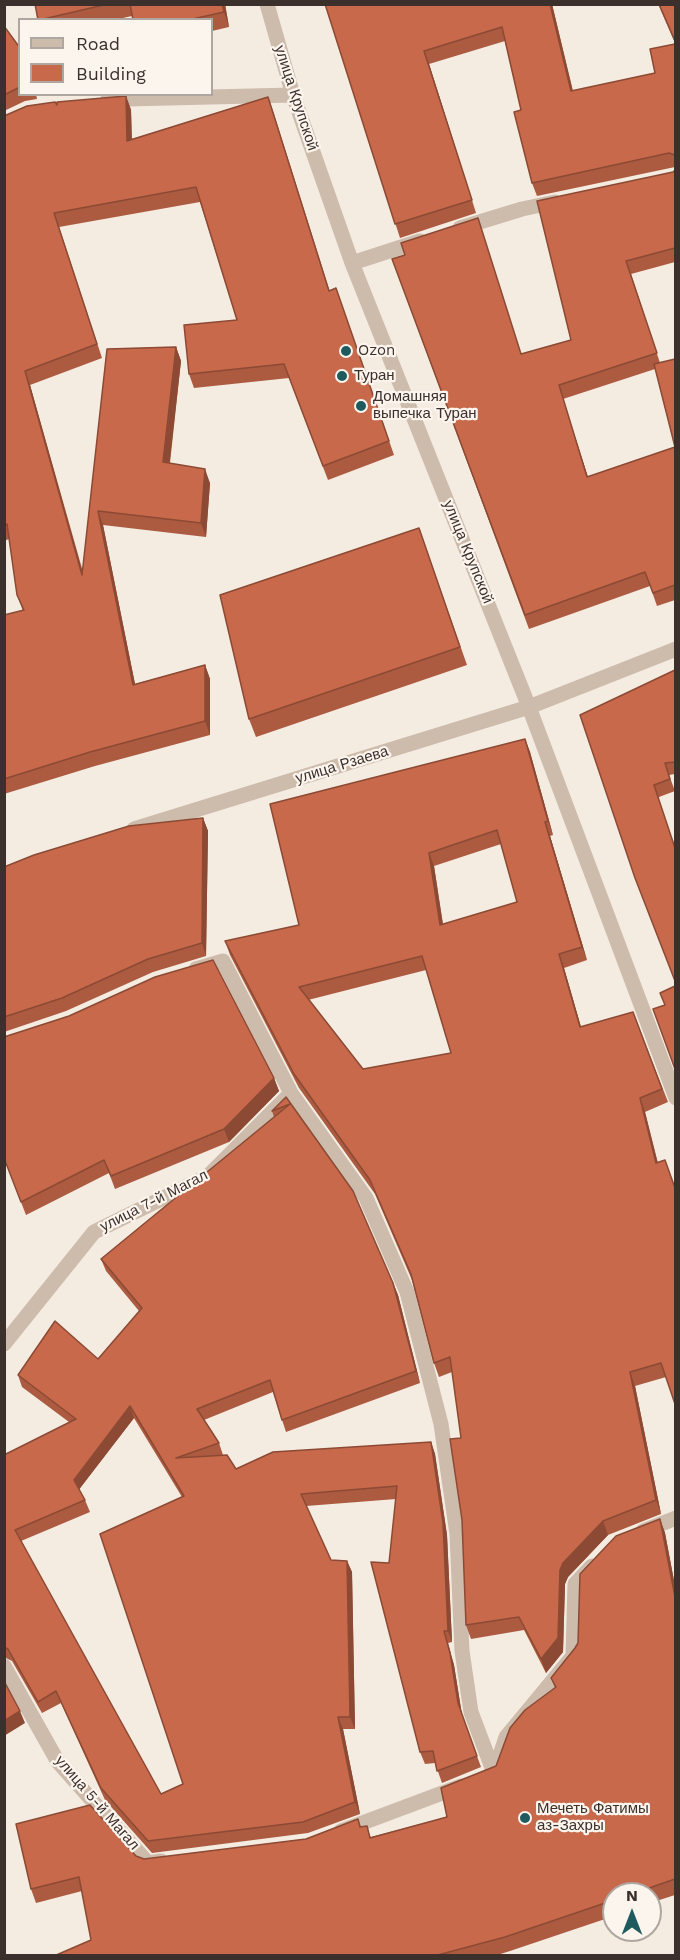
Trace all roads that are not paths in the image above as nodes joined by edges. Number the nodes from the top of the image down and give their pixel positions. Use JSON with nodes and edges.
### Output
{"nodes":[{"id":1,"x":267,"y":4,"type":"edge"},
{"id":2,"x":293,"y":95,"type":"junction"},
{"id":3,"x":94,"y":103,"type":"edge"},
{"id":4,"x":566,"y":200,"type":"edge"},
{"id":5,"x":352,"y":263,"type":"junction"},
{"id":6,"x":675,"y":649,"type":"edge"},
{"id":7,"x":530,"y":707,"type":"junction"},
{"id":8,"x":119,"y":834,"type":"edge"},
{"id":9,"x":178,"y":975,"type":"edge"},
{"id":10,"x":291,"y":1093,"type":"junction"},
{"id":11,"x":675,"y":1098,"type":"edge"},
{"id":12,"x":4,"y":1344,"type":"edge"},
{"id":13,"x":675,"y":1518,"type":"edge"},
{"id":14,"x":625,"y":1538,"type":"edge"},
{"id":15,"x":599,"y":1559,"type":"edge"},
{"id":16,"x":4,"y":1666,"type":"edge"},
{"id":17,"x":484,"y":1777,"type":"junction"},
{"id":18,"x":331,"y":1835,"type":"edge"},
{"id":19,"x":171,"y":1860,"type":"edge"}],
"edges":[{"from":1,"to":2,"type":"street","name":"улица Крупской"},
{"from":2,"to":3,"type":"street"},
{"from":2,"to":5,"type":"street","name":"улица Крупской"},
{"from":4,"to":5,"type":"street"},
{"from":5,"to":7,"type":"street","name":"улица Крупской"},
{"from":6,"to":7,"type":"street","name":"улица Рзаева"},
{"from":7,"to":8,"type":"street","name":"улица Рзаева"},
{"from":7,"to":11,"type":"street","name":"улица Крупской"},
{"from":9,"to":10,"type":"street"},
{"from":10,"to":12,"type":"street","name":"улица 7-й Магал"},
{"from":10,"to":17,"type":"street"},
{"from":13,"to":14,"type":"street"},
{"from":15,"to":17,"type":"street"},
{"from":16,"to":19,"type":"street","name":"улица 5-й Магал"},
{"from":17,"to":18,"type":"street"}]}
